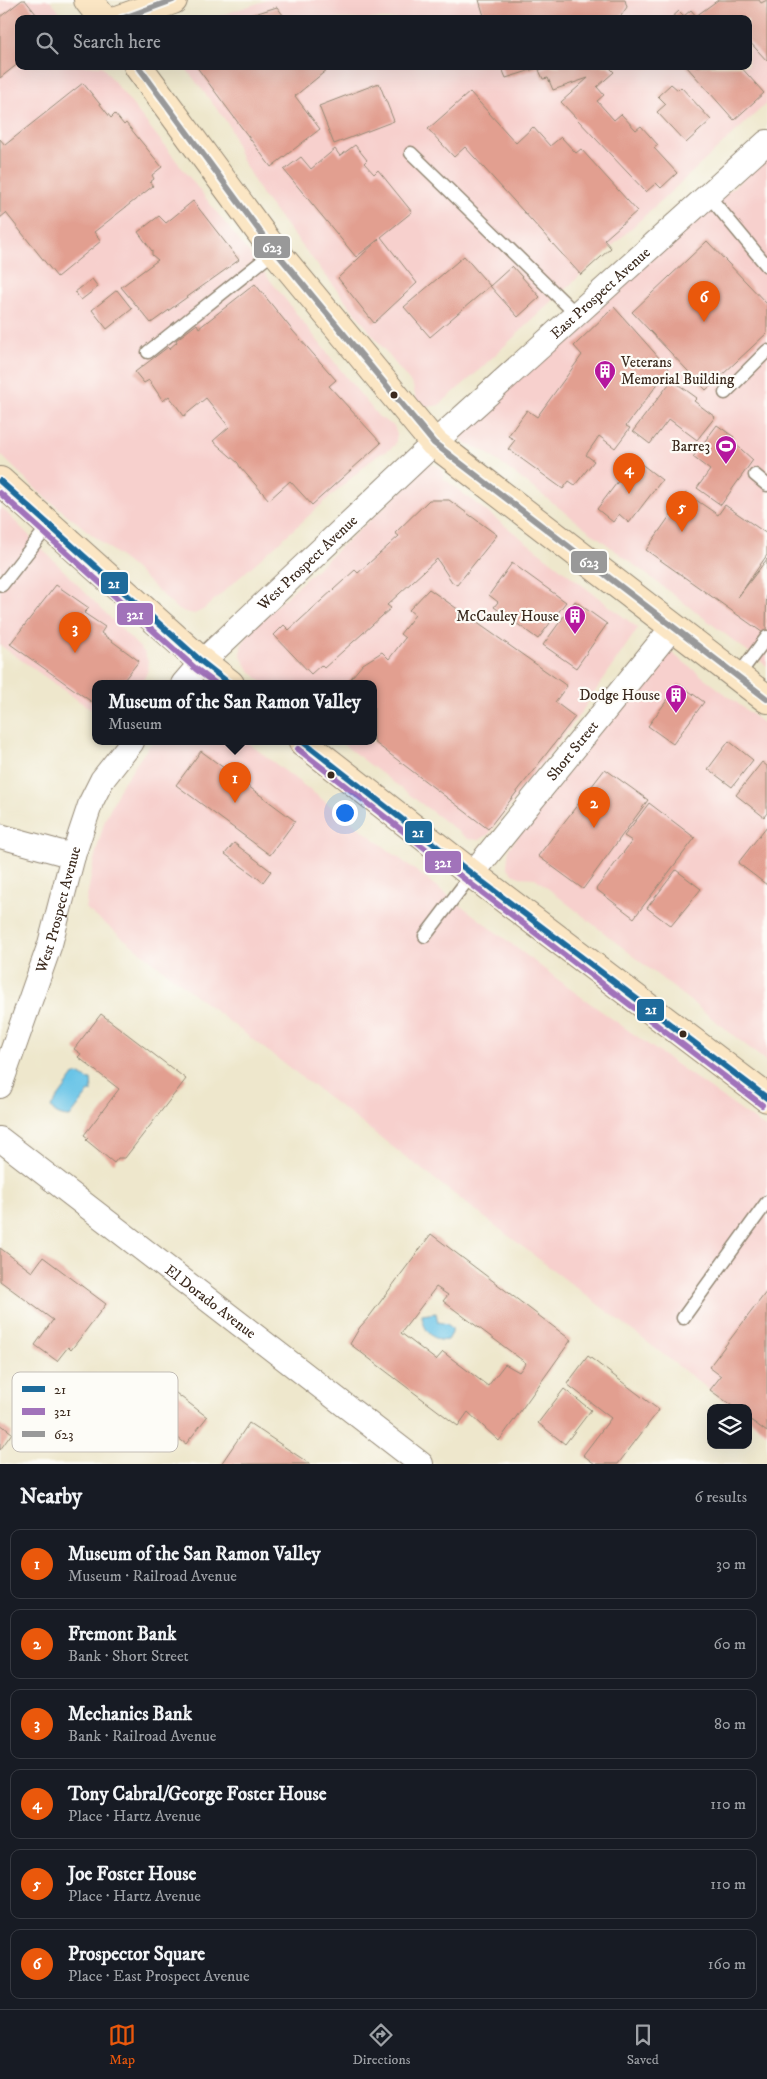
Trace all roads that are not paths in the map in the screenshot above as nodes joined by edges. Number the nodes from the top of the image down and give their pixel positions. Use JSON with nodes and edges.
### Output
{"nodes":[{"id":1,"x":88,"y":0,"type":"edge"},
{"id":2,"x":173,"y":0,"type":"edge"},
{"id":3,"x":100,"y":15,"type":"edge"},
{"id":4,"x":131,"y":15,"type":"edge"},
{"id":5,"x":141,"y":70,"type":"edge"},
{"id":6,"x":767,"y":142,"type":"edge"},
{"id":7,"x":411,"y":153,"type":"dead end"},
{"id":8,"x":708,"y":195,"type":"junction"},
{"id":9,"x":275,"y":251,"type":"junction"},
{"id":10,"x":767,"y":266,"type":"edge"},
{"id":11,"x":576,"y":314,"type":"junction"},
{"id":12,"x":148,"y":352,"type":"dead end"},
{"id":13,"x":767,"y":352,"type":"edge"},
{"id":14,"x":725,"y":393,"type":"dead end"},
{"id":15,"x":434,"y":443,"type":"junction"},
{"id":16,"x":755,"y":475,"type":"dead end"},
{"id":17,"x":0,"y":481,"type":"edge"},
{"id":18,"x":767,"y":485,"type":"edge"},
{"id":19,"x":49,"y":526,"type":"junction"},
{"id":20,"x":0,"y":584,"type":"edge"},
{"id":21,"x":672,"y":628,"type":"junction"},
{"id":22,"x":767,"y":637,"type":"edge"},
{"id":23,"x":202,"y":662,"type":"junction"},
{"id":24,"x":737,"y":677,"type":"junction"},
{"id":25,"x":186,"y":680,"type":"edge"},
{"id":26,"x":225,"y":680,"type":"edge"},
{"id":27,"x":767,"y":699,"type":"edge"},
{"id":28,"x":130,"y":745,"type":"edge"},
{"id":29,"x":307,"y":745,"type":"edge"},
{"id":30,"x":0,"y":836,"type":"edge"},
{"id":31,"x":74,"y":856,"type":"junction"},
{"id":32,"x":472,"y":874,"type":"junction"},
{"id":33,"x":425,"y":936,"type":"dead end"},
{"id":34,"x":0,"y":1086,"type":"edge"},
{"id":35,"x":767,"y":1098,"type":"edge"},
{"id":36,"x":0,"y":1139,"type":"edge"},
{"id":37,"x":767,"y":1202,"type":"edge"},
{"id":38,"x":683,"y":1318,"type":"dead end"},
{"id":39,"x":421,"y":1464,"type":"edge"}],
"edges":[{"from":1,"to":3,"type":"street"},
{"from":2,"to":4,"type":"street"},
{"from":5,"to":9,"type":"street"},
{"from":6,"to":8,"type":"street","name":"East Prospect Avenue"},
{"from":7,"to":11,"type":"lane"},
{"from":8,"to":10,"type":"lane"},
{"from":8,"to":11,"type":"street","name":"East Prospect Avenue"},
{"from":9,"to":12,"type":"lane"},
{"from":9,"to":15,"type":"street"},
{"from":11,"to":15,"type":"street","name":"East Prospect Avenue"},
{"from":13,"to":14,"type":"lane"},
{"from":15,"to":21,"type":"street"},
{"from":15,"to":23,"type":"street","name":"West Prospect Avenue"},
{"from":16,"to":18,"type":"lane"},
{"from":17,"to":19,"type":"street"},
{"from":19,"to":20,"type":"lane"},
{"from":19,"to":23,"type":"street"},
{"from":21,"to":24,"type":"street"},
{"from":21,"to":32,"type":"street","name":"Short Street"},
{"from":22,"to":24,"type":"lane"},
{"from":23,"to":25,"type":"street","name":"West Prospect Avenue"},
{"from":23,"to":26,"type":"street"},
{"from":24,"to":27,"type":"street"},
{"from":28,"to":31,"type":"street","name":"West Prospect Avenue"},
{"from":29,"to":32,"type":"street"},
{"from":30,"to":31,"type":"street"},
{"from":31,"to":34,"type":"street","name":"West Prospect Avenue"},
{"from":32,"to":33,"type":"lane"},
{"from":32,"to":35,"type":"street"},
{"from":36,"to":39,"type":"street","name":"El Dorado Avenue"},
{"from":37,"to":38,"type":"lane"}]}
